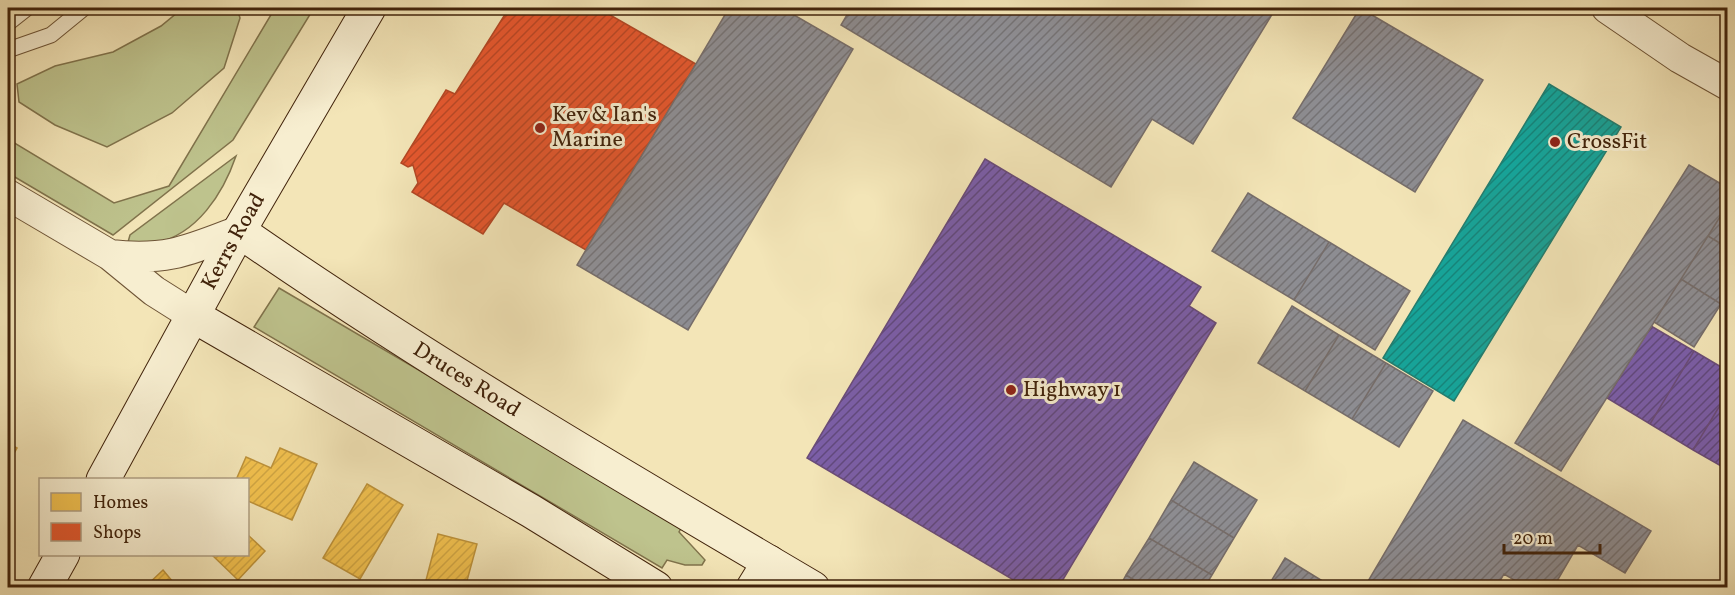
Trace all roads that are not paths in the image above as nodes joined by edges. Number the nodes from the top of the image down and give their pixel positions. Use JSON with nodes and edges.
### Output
{"nodes":[{"id":1,"x":27,"y":8,"type":"edge"},
{"id":2,"x":84,"y":8,"type":"edge"},
{"id":3,"x":369,"y":8,"type":"edge"},
{"id":4,"x":1607,"y":8,"type":"edge"},
{"id":5,"x":8,"y":23,"type":"edge"},
{"id":6,"x":8,"y":50,"type":"edge"},
{"id":7,"x":1728,"y":85,"type":"edge"},
{"id":8,"x":8,"y":195,"type":"edge"},
{"id":9,"x":239,"y":231,"type":"junction"},
{"id":10,"x":110,"y":255,"type":"junction"},
{"id":11,"x":192,"y":315,"type":"junction"},
{"id":12,"x":104,"y":478,"type":"edge"},
{"id":13,"x":62,"y":556,"type":"edge"},
{"id":14,"x":761,"y":575,"type":"edge"},
{"id":15,"x":45,"y":588,"type":"edge"},
{"id":16,"x":656,"y":588,"type":"edge"},
{"id":17,"x":813,"y":588,"type":"edge"}],
"edges":[{"from":1,"to":5,"type":"lane"},
{"from":2,"to":6,"type":"lane"},
{"from":3,"to":9,"type":"main road","name":"Kerrs Road"},
{"from":4,"to":7,"type":"street"},
{"from":8,"to":10,"type":"street"},
{"from":9,"to":10,"type":"street"},
{"from":9,"to":11,"type":"main road","name":"Kerrs Road"},
{"from":9,"to":14,"type":"main road","name":"Druces Road"},
{"from":10,"to":11,"type":"street"},
{"from":11,"to":12,"type":"main road","name":"Kerrs Road"},
{"from":11,"to":16,"type":"main road"},
{"from":13,"to":15,"type":"main road"},
{"from":14,"to":17,"type":"main road","name":"Druces Road"}]}
